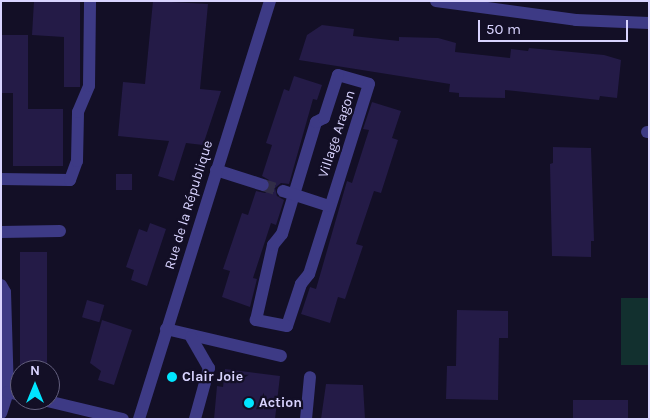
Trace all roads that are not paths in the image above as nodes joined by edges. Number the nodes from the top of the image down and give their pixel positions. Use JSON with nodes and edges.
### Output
{"nodes":[{"id":1,"x":90,"y":1,"type":"edge"},
{"id":2,"x":270,"y":1,"type":"edge"},
{"id":3,"x":436,"y":1,"type":"edge"},
{"id":4,"x":649,"y":24,"type":"edge"},
{"id":5,"x":216,"y":170,"type":"junction"},
{"id":6,"x":1,"y":179,"type":"edge"},
{"id":7,"x":263,"y":186,"type":"tunnel mouth"},
{"id":8,"x":288,"y":193,"type":"junction"},
{"id":9,"x":329,"y":206,"type":"junction"},
{"id":10,"x":60,"y":231,"type":"dead end"},
{"id":11,"x":1,"y":232,"type":"edge"},
{"id":12,"x":1,"y":286,"type":"edge"},
{"id":13,"x":166,"y":330,"type":"junction"},
{"id":14,"x":190,"y":338,"type":"junction"},
{"id":15,"x":281,"y":356,"type":"dead end"},
{"id":16,"x":11,"y":360,"type":"edge"},
{"id":17,"x":310,"y":377,"type":"dead end"},
{"id":18,"x":10,"y":399,"type":"edge"},
{"id":19,"x":60,"y":404,"type":"edge"},
{"id":20,"x":1,"y":413,"type":"edge"},
{"id":21,"x":123,"y":419,"type":"edge"},
{"id":22,"x":139,"y":419,"type":"edge"},
{"id":23,"x":195,"y":419,"type":"edge"},
{"id":24,"x":306,"y":419,"type":"edge"}],
"edges":[{"from":1,"to":6,"type":"street"},
{"from":2,"to":5,"type":"street","name":"Rue de la République"},
{"from":3,"to":4,"type":"street"},
{"from":5,"to":7,"type":"street"},
{"from":5,"to":13,"type":"street","name":"Rue de la République"},
{"from":8,"to":9,"type":"street"},
{"from":8,"to":9,"type":"street","name":"Village Aragon"},
{"from":8,"to":9,"type":"street","name":"Village Aragon"},
{"from":10,"to":11,"type":"street"},
{"from":12,"to":16,"type":"street"},
{"from":13,"to":14,"type":"street"},
{"from":13,"to":22,"type":"street","name":"Rue de la République"},
{"from":14,"to":15,"type":"street"},
{"from":14,"to":23,"type":"street"},
{"from":17,"to":24,"type":"street"},
{"from":18,"to":20,"type":"street"},
{"from":19,"to":21,"type":"street"}]}
